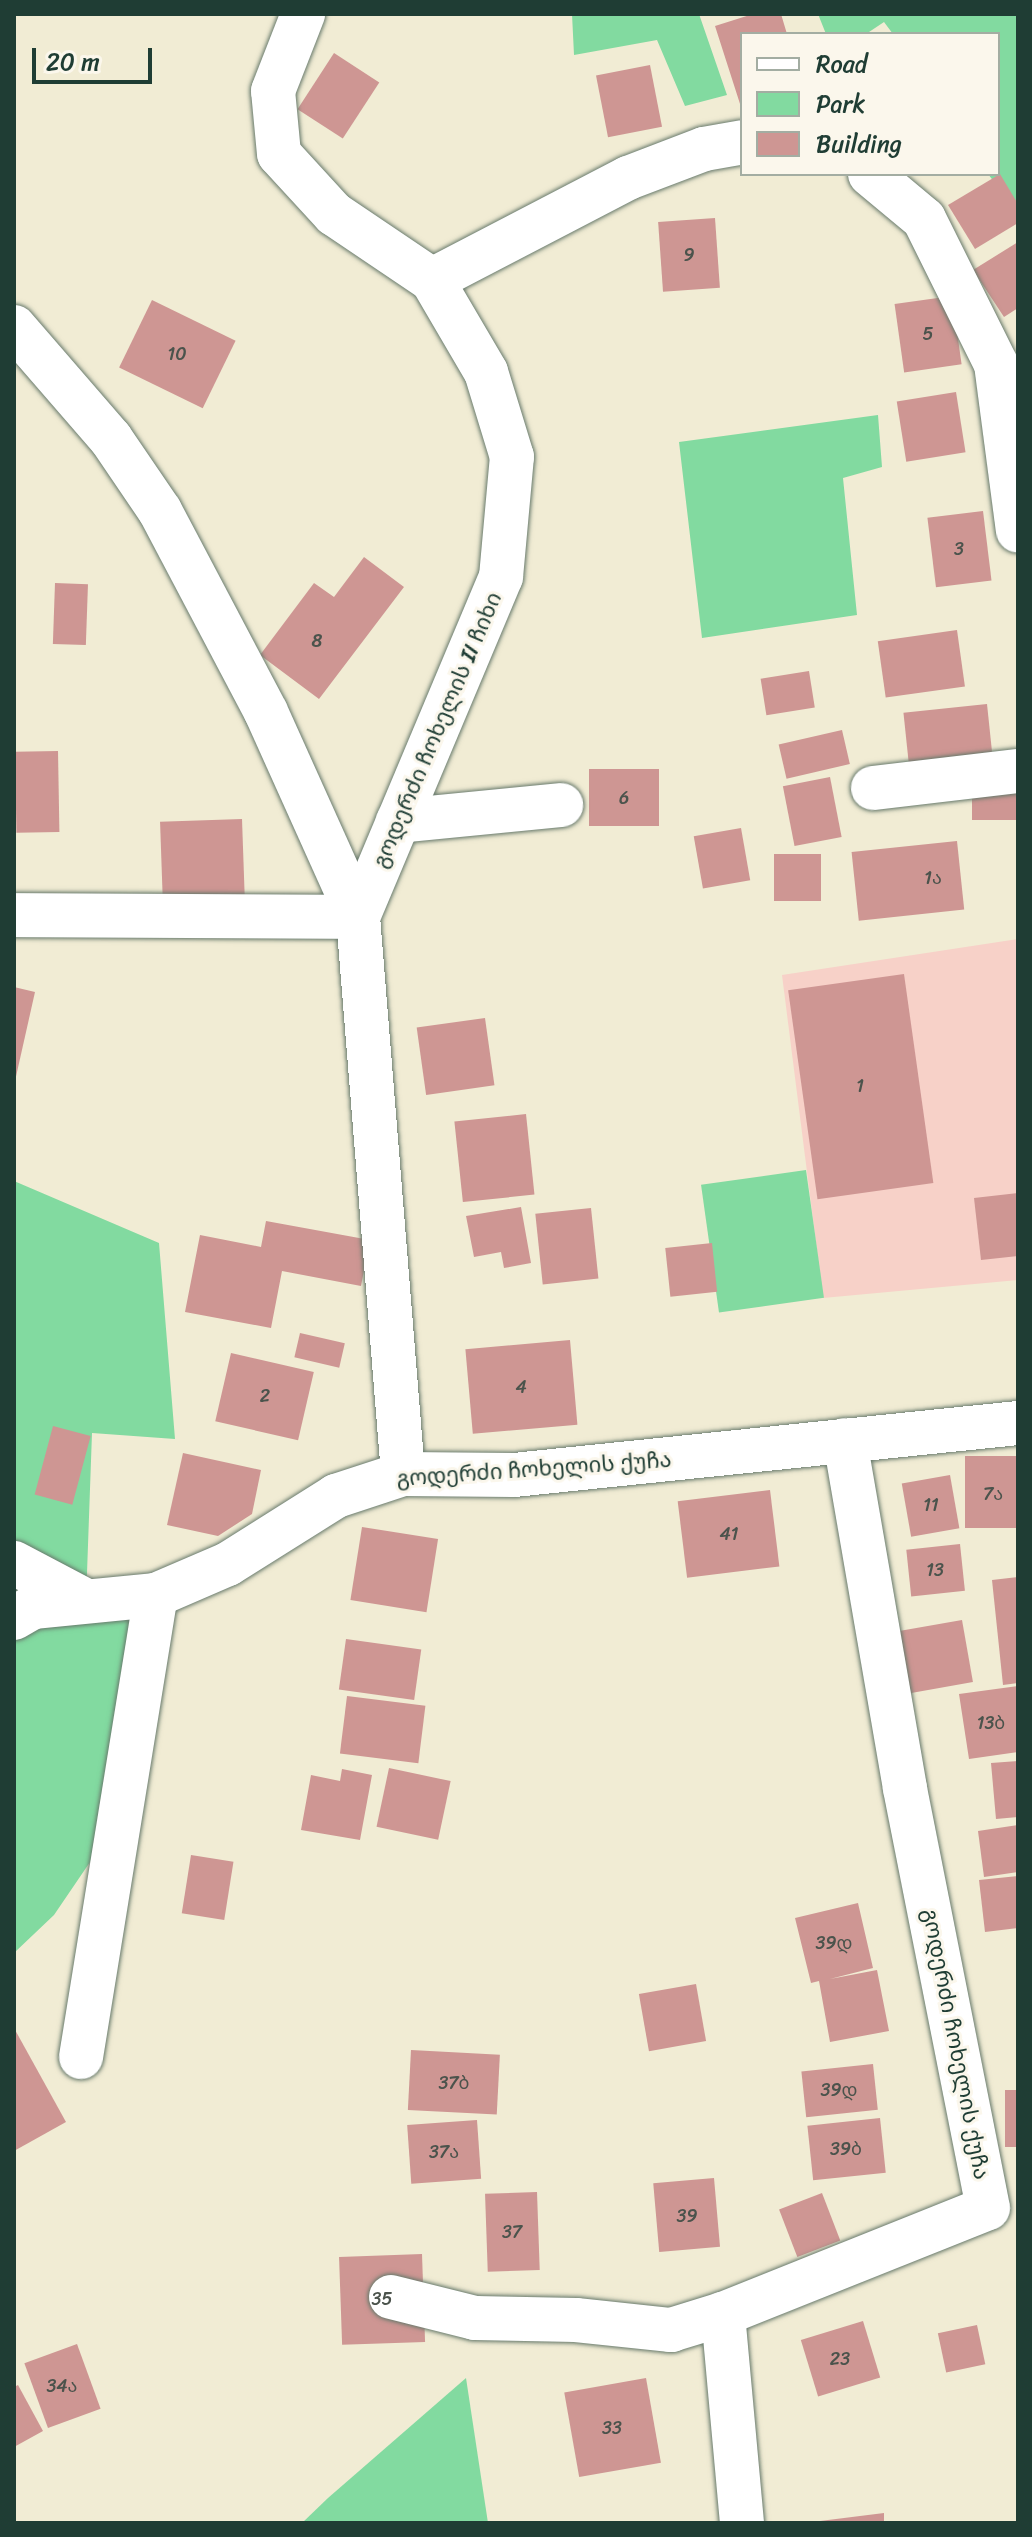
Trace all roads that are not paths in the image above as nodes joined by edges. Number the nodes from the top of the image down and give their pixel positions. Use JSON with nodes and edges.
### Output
{"nodes":[{"id":1,"x":303,"y":14,"type":"edge"},
{"id":2,"x":740,"y":142,"type":"edge"},
{"id":3,"x":872,"y":176,"type":"edge"},
{"id":4,"x":432,"y":280,"type":"junction"},
{"id":5,"x":14,"y":327,"type":"edge"},
{"id":6,"x":1018,"y":531,"type":"edge"},
{"id":7,"x":1018,"y":771,"type":"edge"},
{"id":8,"x":873,"y":788,"type":"dead end"},
{"id":9,"x":561,"y":805,"type":"dead end"},
{"id":10,"x":398,"y":821,"type":"junction"},
{"id":11,"x":14,"y":915,"type":"edge"},
{"id":12,"x":358,"y":917,"type":"junction"},
{"id":13,"x":1018,"y":1423,"type":"edge"},
{"id":14,"x":845,"y":1440,"type":"junction"},
{"id":15,"x":403,"y":1474,"type":"junction"},
{"id":16,"x":14,"y":1563,"type":"edge"},
{"id":17,"x":156,"y":1595,"type":"junction"},
{"id":18,"x":86,"y":1601,"type":"junction"},
{"id":19,"x":14,"y":1618,"type":"edge"},
{"id":20,"x":81,"y":2057,"type":"dead end"},
{"id":21,"x":1003,"y":2203,"type":"edge"},
{"id":22,"x":391,"y":2297,"type":"dead end"},
{"id":23,"x":723,"y":2314,"type":"junction"},
{"id":24,"x":742,"y":2523,"type":"edge"}],
"edges":[{"from":1,"to":4,"type":"street","name":"გოდერძი ჩოხელის II ჩიხი"},
{"from":2,"to":4,"type":"street"},
{"from":3,"to":6,"type":"street"},
{"from":4,"to":10,"type":"street","name":"გოდერძი ჩოხელის II ჩიხი"},
{"from":5,"to":12,"type":"street","name":"გოდერძი ჩოხელის II ჩიხი"},
{"from":7,"to":8,"type":"street"},
{"from":9,"to":10,"type":"street"},
{"from":10,"to":12,"type":"street","name":"გოდერძი ჩოხელის II ჩიხი"},
{"from":11,"to":12,"type":"street"},
{"from":12,"to":15,"type":"street","name":"გოდერძი ჩოხელის II ჩიხი"},
{"from":13,"to":14,"type":"street","name":"გოდერძი ჩოხელის ქუჩა"},
{"from":14,"to":15,"type":"street","name":"გოდერძი ჩოხელის ქუჩა"},
{"from":14,"to":21,"type":"street","name":"გოდერძი ჩოხელის ქუჩა"},
{"from":15,"to":17,"type":"street","name":"გოდერძი ჩოხელის ქუჩა"},
{"from":16,"to":18,"type":"street"},
{"from":17,"to":18,"type":"street","name":"გოდერძი ჩოხელის ქუჩა"},
{"from":17,"to":20,"type":"street"},
{"from":18,"to":19,"type":"street","name":"გოდერძი ჩოხელის ქუჩა"},
{"from":21,"to":23,"type":"street","name":"გოდერძი ჩოხელის ქუჩა"},
{"from":22,"to":23,"type":"street","name":"გოდერძი ჩოხელის ქუჩა"},
{"from":23,"to":24,"type":"street"}]}
